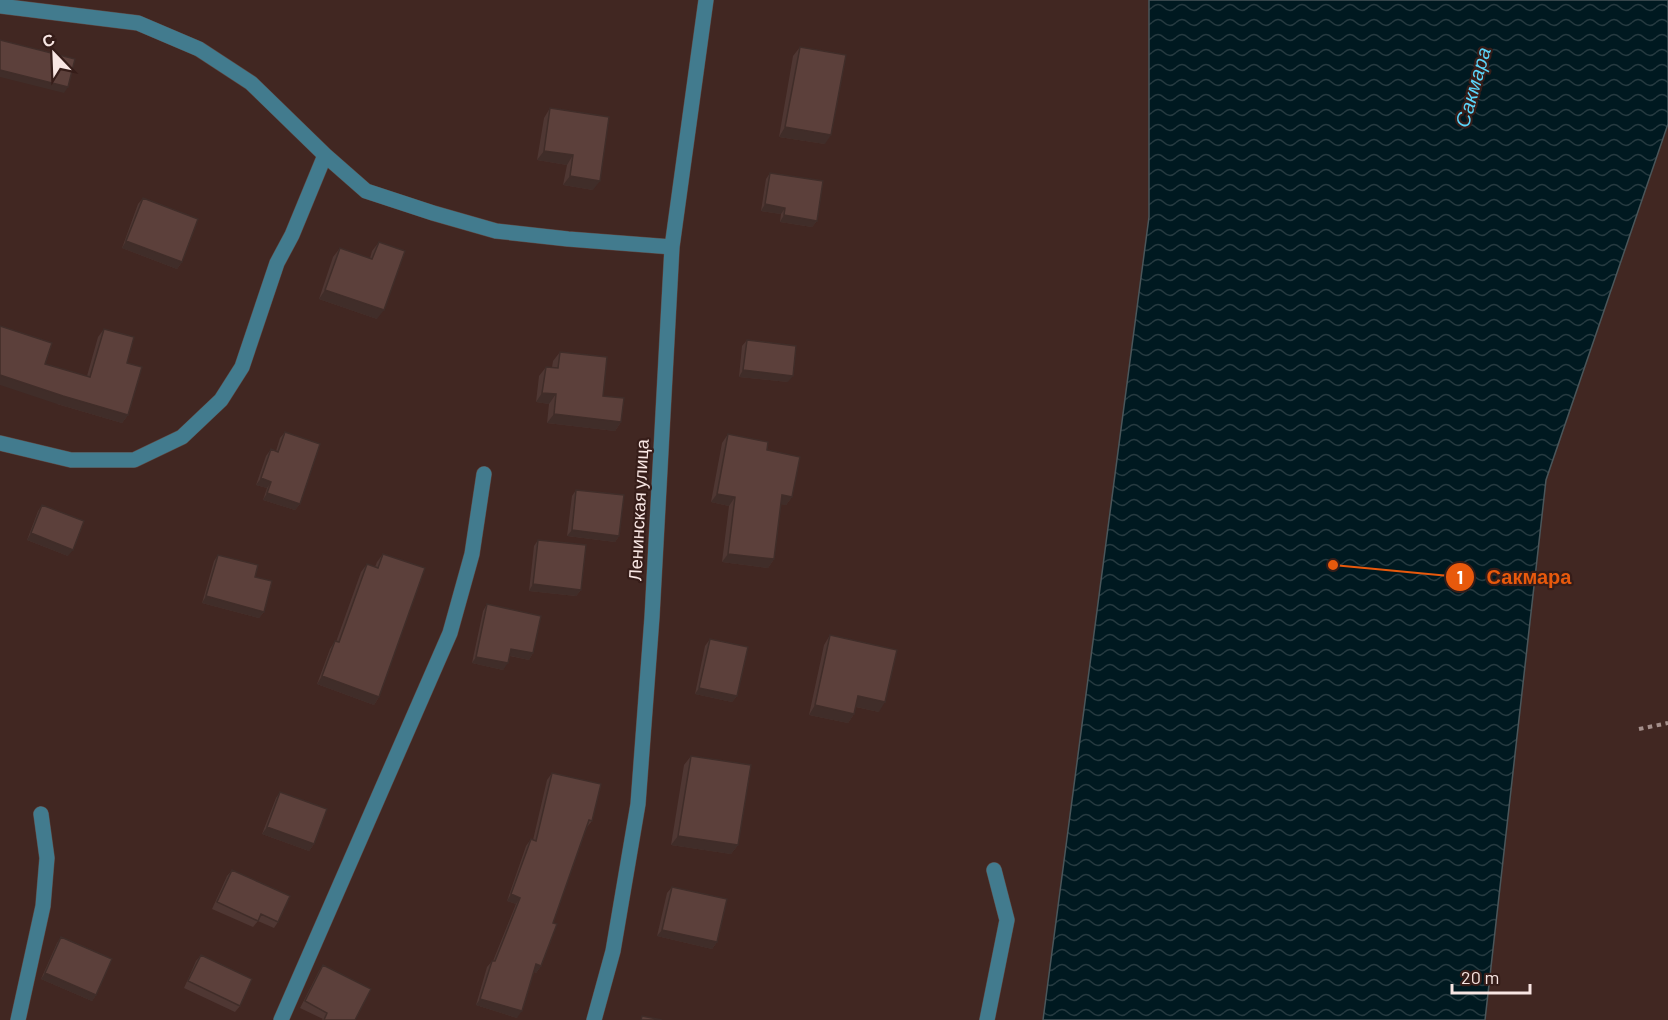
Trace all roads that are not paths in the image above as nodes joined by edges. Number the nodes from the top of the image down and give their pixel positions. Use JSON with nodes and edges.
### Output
{"nodes":[{"id":1,"x":706,"y":0,"type":"edge"},
{"id":2,"x":0,"y":6,"type":"edge"},
{"id":3,"x":325,"y":155,"type":"junction"},
{"id":4,"x":672,"y":247,"type":"junction"},
{"id":5,"x":0,"y":443,"type":"edge"},
{"id":6,"x":484,"y":474,"type":"dead end"},
{"id":7,"x":41,"y":814,"type":"dead end"},
{"id":8,"x":994,"y":870,"type":"dead end"},
{"id":9,"x":18,"y":1020,"type":"edge"},
{"id":10,"x":281,"y":1020,"type":"edge"},
{"id":11,"x":594,"y":1020,"type":"edge"},
{"id":12,"x":987,"y":1020,"type":"edge"}],
"edges":[{"from":1,"to":4,"type":"street","name":"Ленинская улица"},
{"from":2,"to":3,"type":"street"},
{"from":3,"to":4,"type":"street"},
{"from":3,"to":5,"type":"street"},
{"from":4,"to":11,"type":"street","name":"Ленинская улица"},
{"from":6,"to":10,"type":"street"},
{"from":7,"to":9,"type":"street"},
{"from":8,"to":12,"type":"street"}]}
